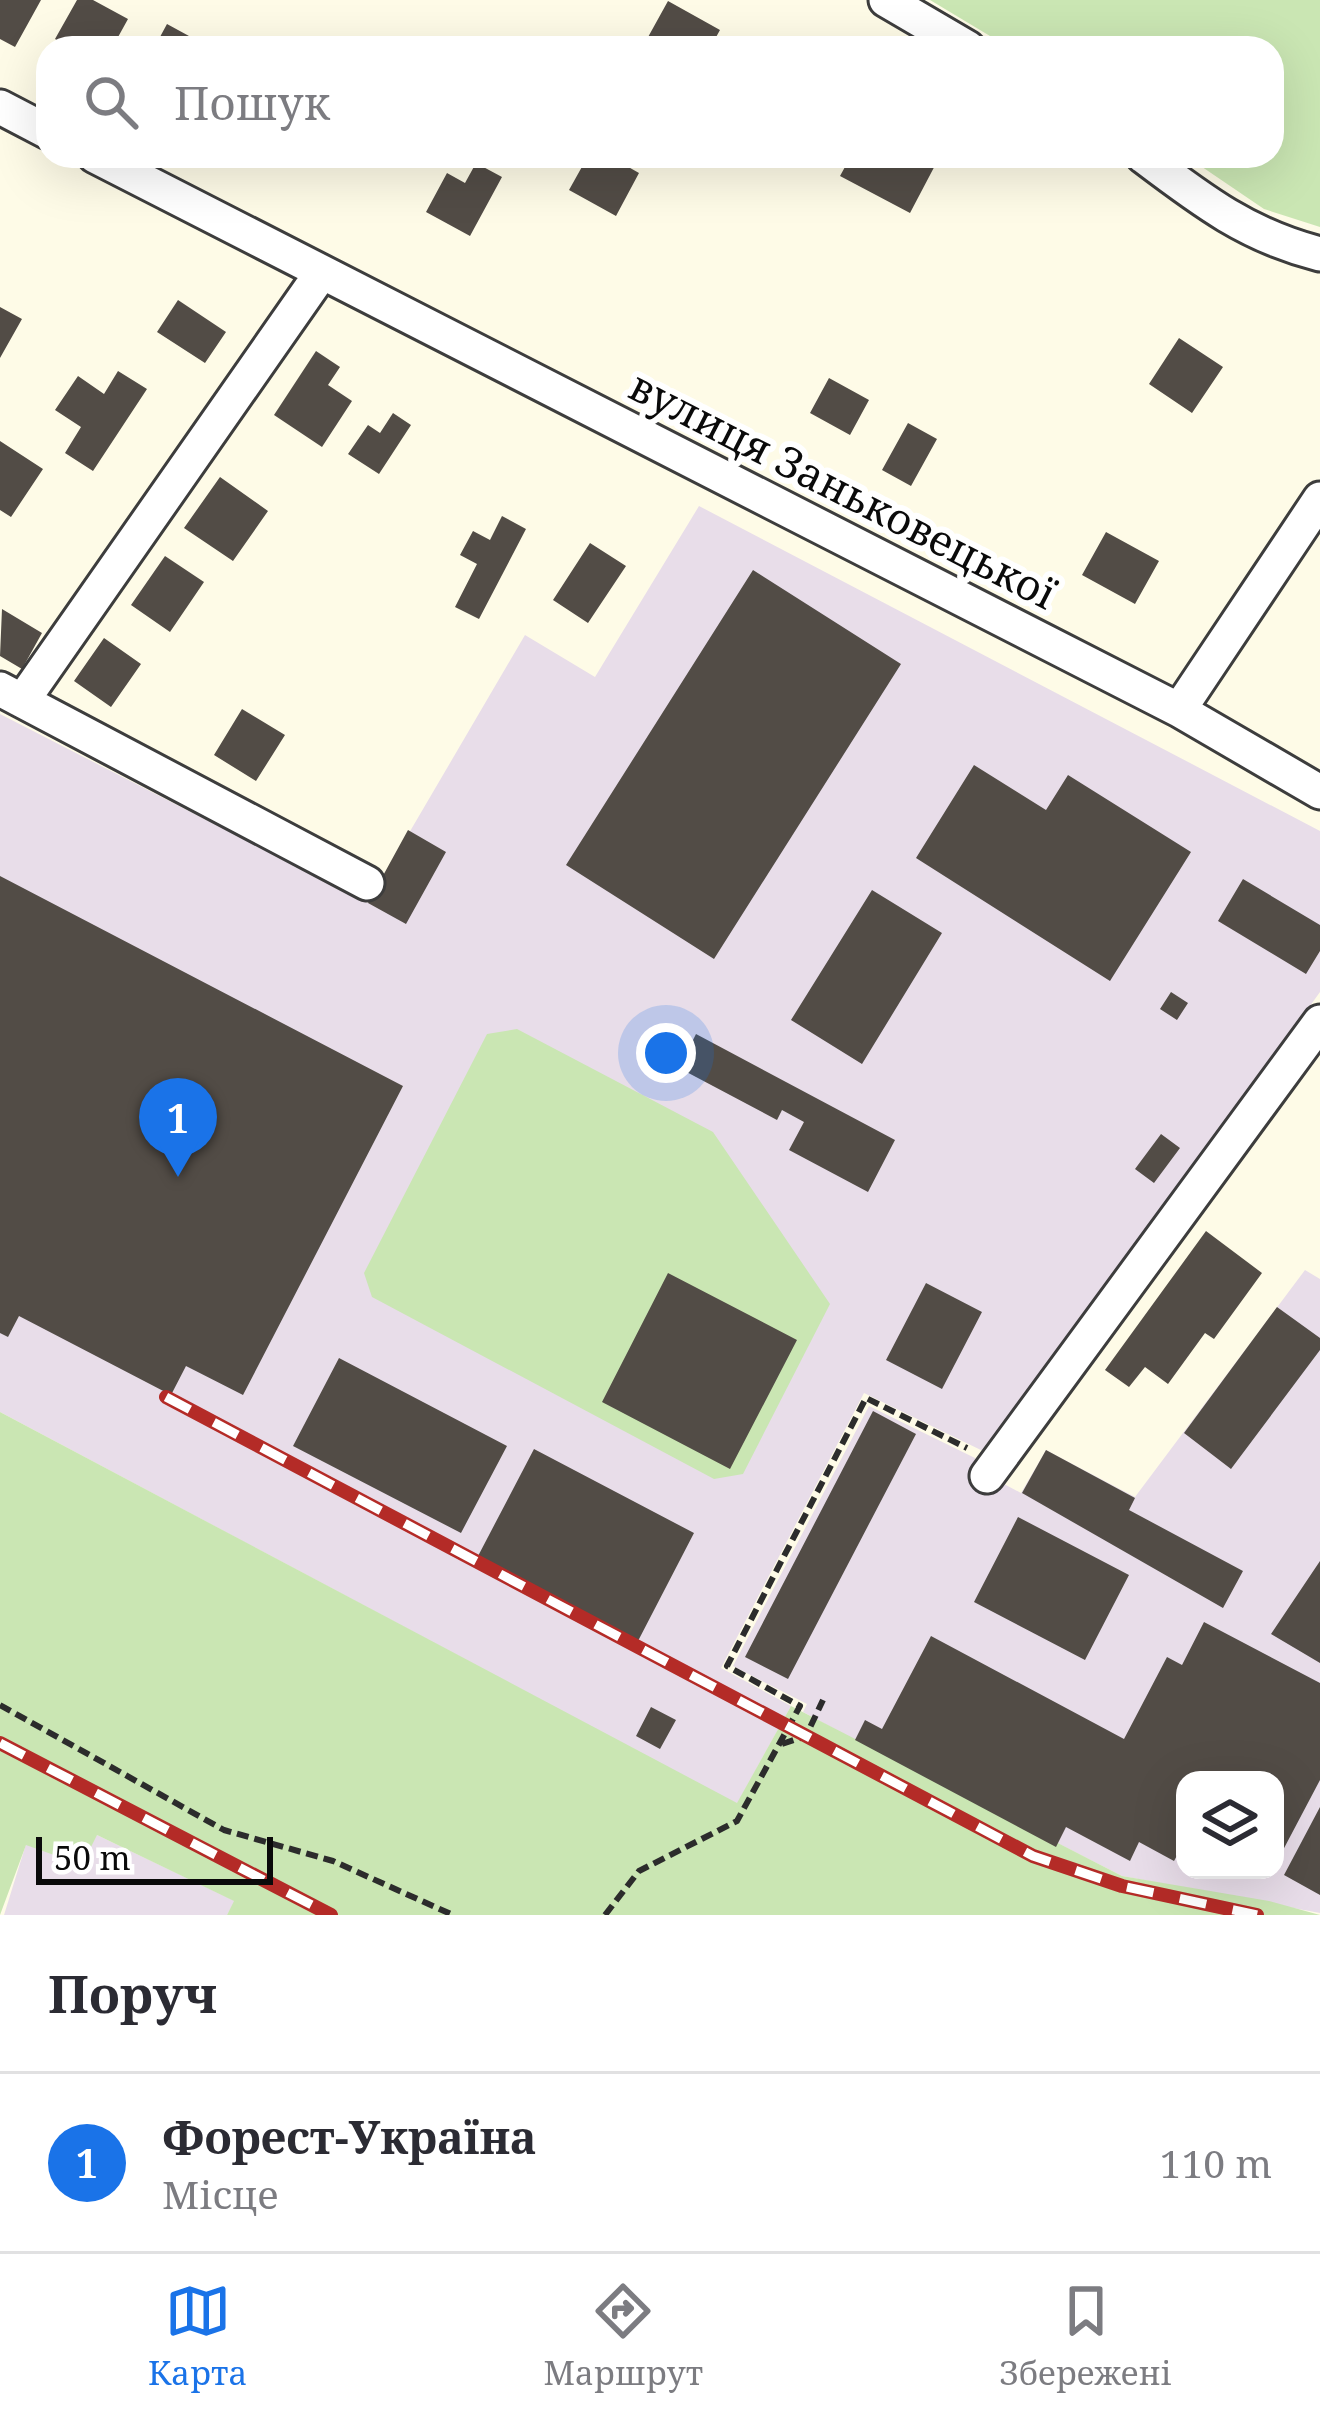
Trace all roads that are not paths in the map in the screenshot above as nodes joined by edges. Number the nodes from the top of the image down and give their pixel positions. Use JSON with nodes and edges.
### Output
{"nodes":[{"id":1,"x":886,"y":0,"type":"edge"},
{"id":2,"x":948,"y":36,"type":"edge"},
{"id":3,"x":0,"y":107,"type":"edge"},
{"id":4,"x":36,"y":126,"type":"edge"},
{"id":5,"x":118,"y":168,"type":"edge"},
{"id":6,"x":1159,"y":168,"type":"edge"},
{"id":7,"x":1320,"y":254,"type":"edge"},
{"id":8,"x":322,"y":272,"type":"junction"},
{"id":9,"x":1320,"y":499,"type":"edge"},
{"id":10,"x":11,"y":694,"type":"edge"},
{"id":11,"x":1179,"y":710,"type":"junction"},
{"id":12,"x":1320,"y":793,"type":"edge"},
{"id":13,"x":367,"y":883,"type":"dead end"},
{"id":14,"x":1320,"y":1022,"type":"edge"},
{"id":15,"x":992,"y":1469,"type":"road end"}],
"edges":[{"from":1,"to":2,"type":"street"},
{"from":3,"to":4,"type":"street"},
{"from":5,"to":8,"type":"street","name":"вулиця Заньковецької"},
{"from":6,"to":7,"type":"street"},
{"from":8,"to":10,"type":"street"},
{"from":8,"to":11,"type":"street","name":"вулиця Заньковецької"},
{"from":9,"to":11,"type":"street"},
{"from":10,"to":13,"type":"street"},
{"from":11,"to":12,"type":"street","name":"вулиця Заньковецької"},
{"from":14,"to":15,"type":"street"}]}
